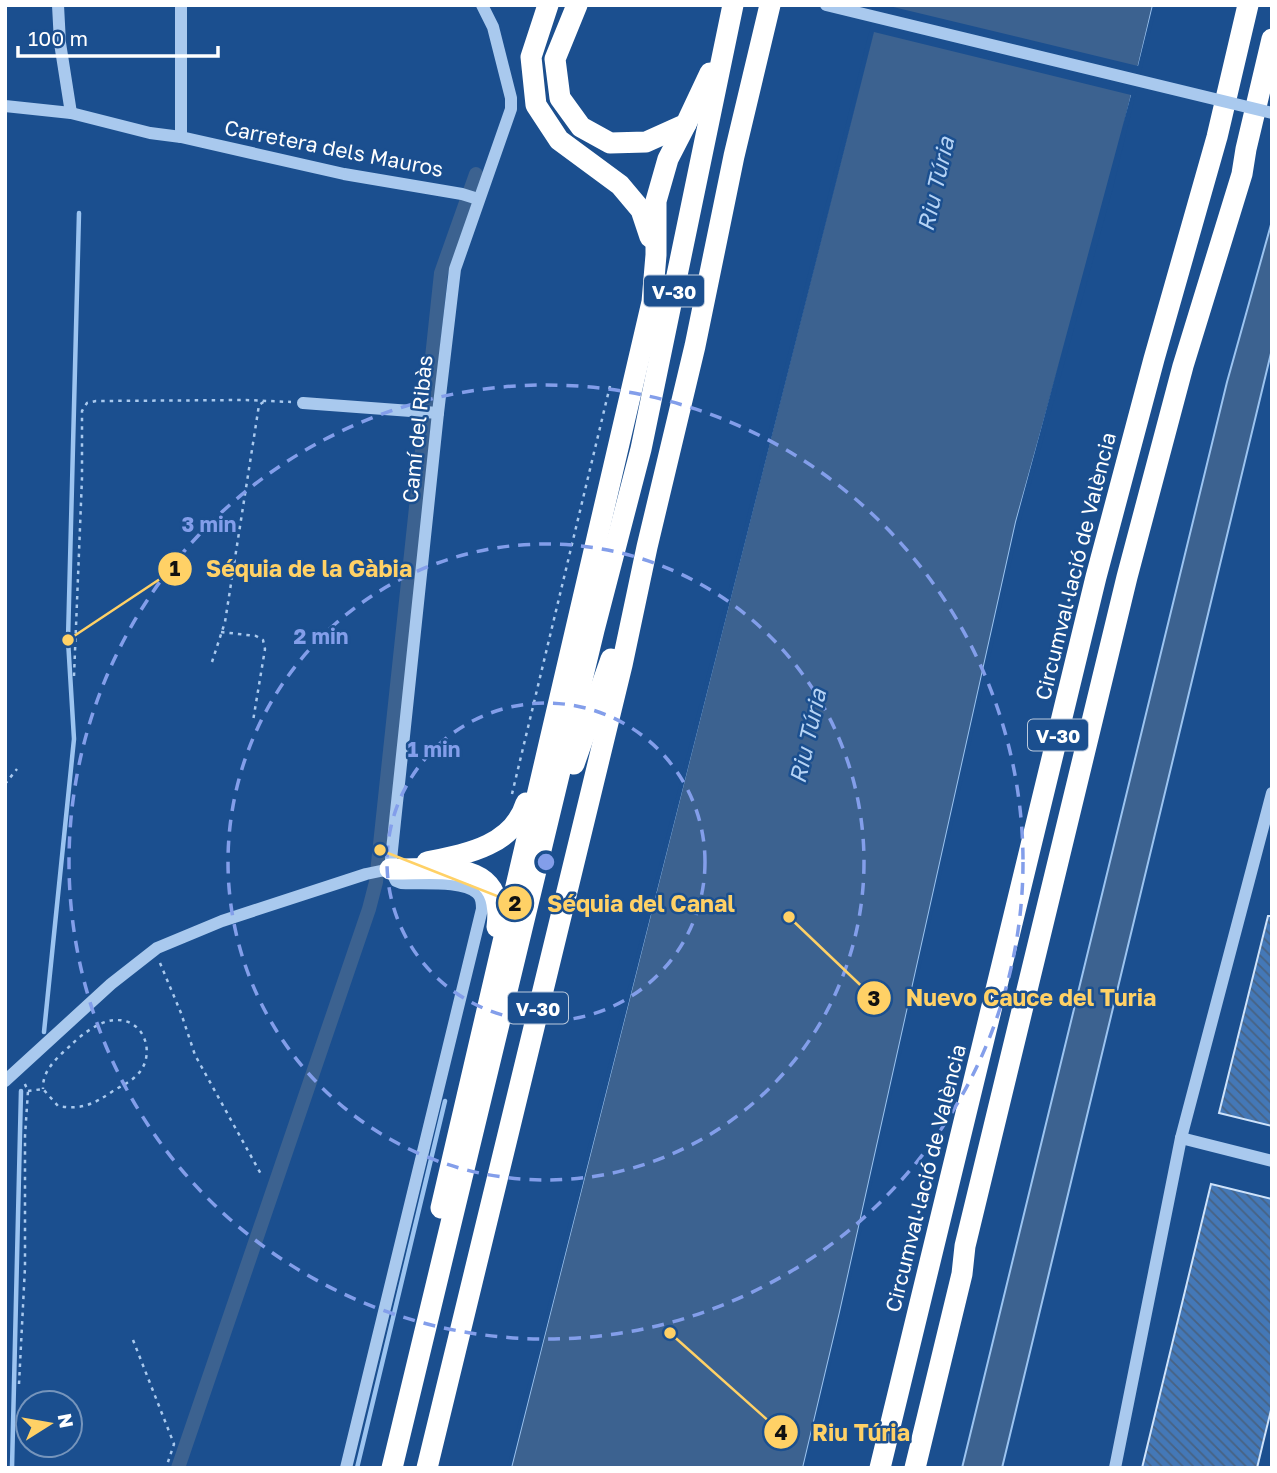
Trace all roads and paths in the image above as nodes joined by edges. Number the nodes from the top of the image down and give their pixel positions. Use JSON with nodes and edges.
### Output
{"nodes":[{"id":1,"x":58,"y":5,"type":"edge"},
{"id":2,"x":181,"y":5,"type":"edge"},
{"id":3,"x":482,"y":5,"type":"edge"},
{"id":4,"x":548,"y":5,"type":"edge"},
{"id":5,"x":733,"y":5,"type":"edge"},
{"id":6,"x":770,"y":5,"type":"edge"},
{"id":7,"x":826,"y":5,"type":"edge"},
{"id":8,"x":1248,"y":5,"type":"edge"},
{"id":9,"x":578,"y":9,"type":"edge"},
{"id":10,"x":727,"y":32,"type":"junction"},
{"id":11,"x":1272,"y":39,"type":"edge"},
{"id":12,"x":1272,"y":89,"type":"edge"},
{"id":13,"x":5,"y":106,"type":"edge"},
{"id":14,"x":71,"y":113,"type":"junction"},
{"id":15,"x":1272,"y":113,"type":"edge"},
{"id":16,"x":686,"y":124,"type":"junction"},
{"id":17,"x":181,"y":137,"type":"junction"},
{"id":18,"x":1242,"y":174,"type":"junction"},
{"id":19,"x":478,"y":199,"type":"junction"},
{"id":20,"x":656,"y":255,"type":"junction"},
{"id":21,"x":610,"y":386,"type":"dead end"},
{"id":22,"x":265,"y":401,"type":"junction"},
{"id":23,"x":303,"y":403,"type":"joint"},
{"id":24,"x":438,"y":413,"type":"junction"},
{"id":25,"x":647,"y":547,"type":"junction"},
{"id":26,"x":221,"y":632,"type":"junction"},
{"id":27,"x":212,"y":662,"type":"dead end"},
{"id":28,"x":566,"y":667,"type":"junction"},
{"id":29,"x":74,"y":676,"type":"dead end"},
{"id":30,"x":253,"y":720,"type":"dead end"},
{"id":31,"x":17,"y":769,"type":"dead end"},
{"id":32,"x":5,"y":784,"type":"edge"},
{"id":33,"x":1272,"y":793,"type":"edge"},
{"id":34,"x":509,"y":803,"type":"dead end"},
{"id":35,"x":390,"y":869,"type":"junction"},
{"id":36,"x":155,"y":950,"type":"junction"},
{"id":37,"x":514,"y":969,"type":"junction"},
{"id":38,"x":18,"y":1070,"type":"junction"},
{"id":39,"x":5,"y":1081,"type":"edge"},
{"id":40,"x":43,"y":1089,"type":"junction"},
{"id":41,"x":29,"y":1091,"type":"junction"},
{"id":42,"x":1181,"y":1139,"type":"junction"},
{"id":43,"x":1272,"y":1161,"type":"edge"},
{"id":44,"x":449,"y":1171,"type":"junction"},
{"id":45,"x":262,"y":1176,"type":"dead end"},
{"id":46,"x":965,"y":1246,"type":"junction"},
{"id":47,"x":133,"y":1340,"type":"dead end"},
{"id":48,"x":19,"y":1384,"type":"dead end"},
{"id":49,"x":166,"y":1468,"type":"edge"},
{"id":50,"x":346,"y":1468,"type":"edge"},
{"id":51,"x":381,"y":1468,"type":"edge"},
{"id":52,"x":392,"y":1468,"type":"edge"},
{"id":53,"x":426,"y":1468,"type":"edge"},
{"id":54,"x":880,"y":1468,"type":"edge"},
{"id":55,"x":902,"y":1468,"type":"edge"},
{"id":56,"x":915,"y":1468,"type":"edge"},
{"id":57,"x":1115,"y":1468,"type":"edge"}],
"edges":[{"from":1,"to":14,"type":"street"},
{"from":2,"to":17,"type":"street"},
{"from":3,"to":19,"type":"street","name":"Camí del Ribàs"},
{"from":4,"to":20,"type":"highway"},
{"from":5,"to":10,"type":"highway","number":"V-30"},
{"from":6,"to":25,"type":"highway","number":"V-30"},
{"from":7,"to":15,"type":"street","bridge":true},
{"from":8,"to":54,"type":"highway","name":"Circumval·lació de València","number":"V-30"},
{"from":9,"to":16,"type":"highway"},
{"from":10,"to":16,"type":"highway"},
{"from":10,"to":37,"type":"highway","number":"V-30"},
{"from":11,"to":18,"type":"highway","number":"V-30"},
{"from":12,"to":18,"type":"highway"},
{"from":13,"to":14,"type":"street","name":"Carretera dels Mauros"},
{"from":14,"to":17,"type":"street","name":"Carretera dels Mauros"},
{"from":16,"to":20,"type":"highway"},
{"from":17,"to":19,"type":"street","name":"Carretera dels Mauros"},
{"from":18,"to":46,"type":"highway","number":"V-30"},
{"from":19,"to":24,"type":"street","name":"Camí del Ribàs"},
{"from":20,"to":28,"type":"highway"},
{"from":21,"to":34,"type":"path"},
{"from":22,"to":23,"type":"path"},
{"from":22,"to":26,"type":"path"},
{"from":22,"to":29,"type":"path"},
{"from":23,"to":24,"type":"street"},
{"from":24,"to":35,"type":"street","name":"Camí del Ribàs"},
{"from":25,"to":37,"type":"highway"},
{"from":25,"to":53,"type":"highway","number":"V-30"},
{"from":26,"to":27,"type":"path"},
{"from":26,"to":30,"type":"path"},
{"from":28,"to":35,"type":"highway"},
{"from":28,"to":44,"type":"highway"},
{"from":31,"to":32,"type":"path"},
{"from":33,"to":42,"type":"street"},
{"from":35,"to":36,"type":"street"},
{"from":35,"to":44,"type":"highway"},
{"from":35,"to":50,"type":"street"},
{"from":36,"to":38,"type":"street"},
{"from":36,"to":45,"type":"path"},
{"from":37,"to":52,"type":"highway","number":"V-30"},
{"from":38,"to":39,"type":"street"},
{"from":38,"to":41,"type":"path"},
{"from":40,"to":40,"type":"path"},
{"from":40,"to":41,"type":"path"},
{"from":41,"to":48,"type":"path"},
{"from":42,"to":43,"type":"street"},
{"from":42,"to":57,"type":"street"},
{"from":44,"to":51,"type":"highway"},
{"from":46,"to":55,"type":"highway"},
{"from":46,"to":56,"type":"highway","number":"V-30"},
{"from":47,"to":49,"type":"path"}]}
